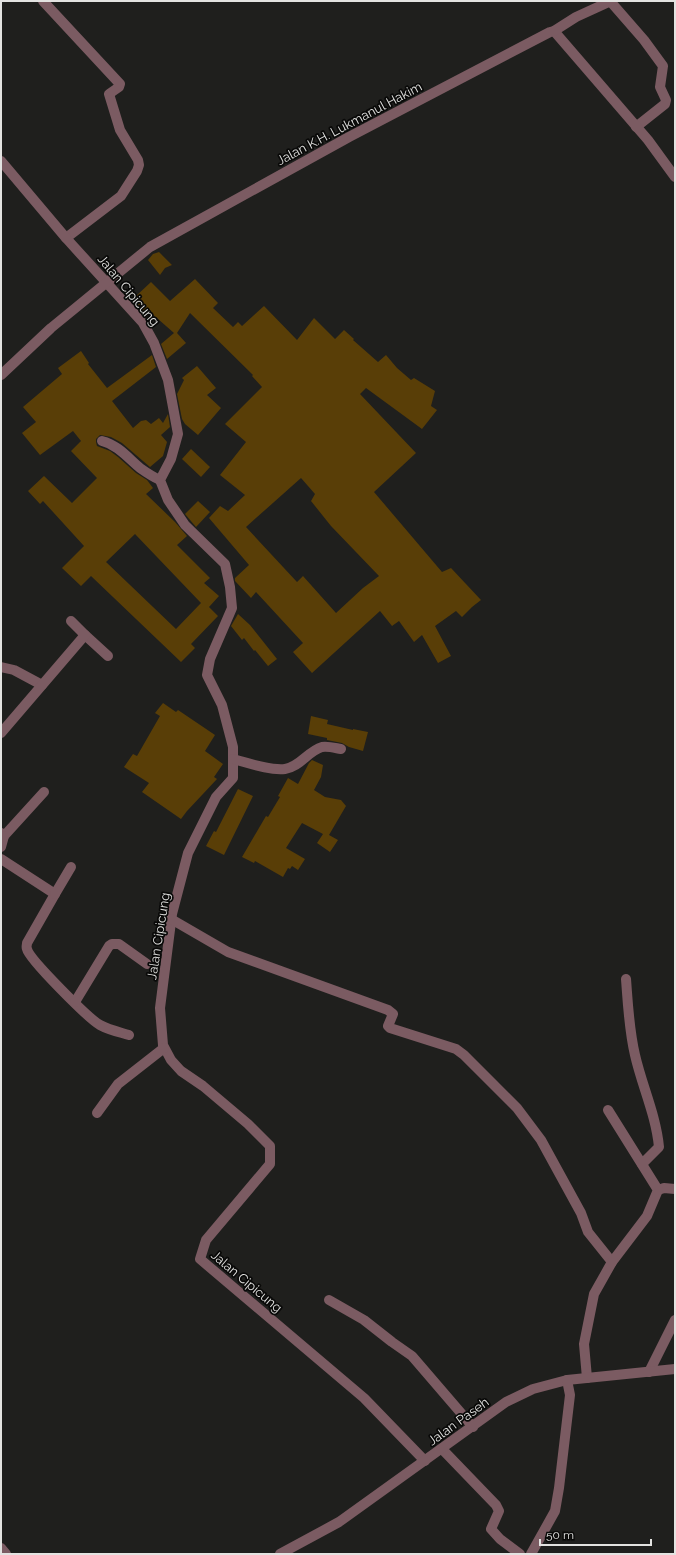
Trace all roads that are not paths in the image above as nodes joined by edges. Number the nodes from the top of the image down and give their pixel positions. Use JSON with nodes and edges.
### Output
{"nodes":[{"id":1,"x":43,"y":1,"type":"edge"},
{"id":2,"x":611,"y":1,"type":"edge"},
{"id":3,"x":554,"y":32,"type":"junction"},
{"id":4,"x":636,"y":127,"type":"junction"},
{"id":5,"x":1,"y":161,"type":"edge"},
{"id":6,"x":675,"y":177,"type":"edge"},
{"id":7,"x":66,"y":238,"type":"junction"},
{"id":8,"x":107,"y":282,"type":"junction"},
{"id":9,"x":1,"y":375,"type":"edge"},
{"id":10,"x":102,"y":441,"type":"dead end"},
{"id":11,"x":160,"y":480,"type":"junction"},
{"id":12,"x":71,"y":621,"type":"dead end"},
{"id":13,"x":85,"y":635,"type":"junction"},
{"id":14,"x":108,"y":656,"type":"dead end"},
{"id":15,"x":1,"y":667,"type":"edge"},
{"id":16,"x":42,"y":685,"type":"junction"},
{"id":17,"x":1,"y":734,"type":"edge"},
{"id":18,"x":341,"y":749,"type":"dead end"},
{"id":19,"x":233,"y":759,"type":"junction"},
{"id":20,"x":44,"y":792,"type":"dead end"},
{"id":21,"x":2,"y":834,"type":"edge"},
{"id":22,"x":1,"y":847,"type":"edge"},
{"id":23,"x":1,"y":859,"type":"edge"},
{"id":24,"x":71,"y":867,"type":"dead end"},
{"id":25,"x":54,"y":894,"type":"junction"},
{"id":26,"x":171,"y":919,"type":"junction"},
{"id":27,"x":147,"y":964,"type":"dead end"},
{"id":28,"x":626,"y":979,"type":"dead end"},
{"id":29,"x":75,"y":1002,"type":"junction"},
{"id":30,"x":129,"y":1034,"type":"dead end"},
{"id":31,"x":164,"y":1046,"type":"junction"},
{"id":32,"x":608,"y":1110,"type":"dead end"},
{"id":33,"x":97,"y":1113,"type":"dead end"},
{"id":34,"x":642,"y":1164,"type":"junction"},
{"id":35,"x":675,"y":1189,"type":"edge"},
{"id":36,"x":658,"y":1190,"type":"junction"},
{"id":37,"x":612,"y":1262,"type":"junction"},
{"id":38,"x":329,"y":1300,"type":"dead end"},
{"id":39,"x":675,"y":1320,"type":"edge"},
{"id":40,"x":675,"y":1369,"type":"edge"},
{"id":41,"x":649,"y":1372,"type":"junction"},
{"id":42,"x":587,"y":1378,"type":"junction"},
{"id":43,"x":567,"y":1380,"type":"junction"},
{"id":44,"x":473,"y":1427,"type":"junction"},
{"id":45,"x":442,"y":1449,"type":"junction"},
{"id":46,"x":425,"y":1461,"type":"junction"},
{"id":47,"x":1,"y":1548,"type":"edge"},
{"id":48,"x":6,"y":1554,"type":"edge"},
{"id":49,"x":280,"y":1554,"type":"edge"},
{"id":50,"x":520,"y":1554,"type":"edge"},
{"id":51,"x":531,"y":1554,"type":"edge"}],
"edges":[{"from":1,"to":7,"type":"street"},
{"from":2,"to":3,"type":"street","name":"Jalan K.H. Lukmanul Hakim"},
{"from":2,"to":4,"type":"street"},
{"from":3,"to":4,"type":"street"},
{"from":3,"to":8,"type":"street","name":"Jalan K.H. Lukmanul Hakim"},
{"from":4,"to":6,"type":"street"},
{"from":5,"to":7,"type":"street","name":"Jalan Cipicung"},
{"from":7,"to":8,"type":"street","name":"Jalan Cipicung"},
{"from":8,"to":9,"type":"street","name":"Jalan K.H. Lukmanul Hakim"},
{"from":8,"to":11,"type":"street","name":"Jalan Cipicung"},
{"from":10,"to":11,"type":"street"},
{"from":11,"to":19,"type":"street","name":"Jalan Cipicung"},
{"from":12,"to":13,"type":"street"},
{"from":13,"to":14,"type":"street"},
{"from":13,"to":16,"type":"street"},
{"from":15,"to":16,"type":"street"},
{"from":16,"to":17,"type":"street"},
{"from":18,"to":19,"type":"street"},
{"from":19,"to":26,"type":"street","name":"Jalan Cipicung"},
{"from":20,"to":21,"type":"street"},
{"from":21,"to":22,"type":"street"},
{"from":23,"to":25,"type":"street"},
{"from":24,"to":25,"type":"street"},
{"from":25,"to":29,"type":"street"},
{"from":26,"to":31,"type":"street","name":"Jalan Cipicung"},
{"from":26,"to":37,"type":"street"},
{"from":27,"to":29,"type":"street"},
{"from":28,"to":34,"type":"street"},
{"from":29,"to":30,"type":"street"},
{"from":31,"to":33,"type":"street"},
{"from":31,"to":46,"type":"street","name":"Jalan Cipicung"},
{"from":32,"to":34,"type":"street"},
{"from":34,"to":36,"type":"street"},
{"from":35,"to":36,"type":"street"},
{"from":36,"to":37,"type":"street"},
{"from":37,"to":42,"type":"street"},
{"from":38,"to":44,"type":"street"},
{"from":39,"to":41,"type":"street"},
{"from":40,"to":41,"type":"street","name":"Jalan Paseh"},
{"from":41,"to":42,"type":"street","name":"Jalan Paseh"},
{"from":42,"to":43,"type":"street","name":"Jalan Paseh"},
{"from":43,"to":44,"type":"street","name":"Jalan Paseh"},
{"from":43,"to":51,"type":"street"},
{"from":44,"to":45,"type":"street","name":"Jalan Paseh"},
{"from":45,"to":46,"type":"street","name":"Jalan Paseh"},
{"from":45,"to":50,"type":"street"},
{"from":46,"to":49,"type":"street","name":"Jalan Paseh"},
{"from":47,"to":48,"type":"street"}]}
